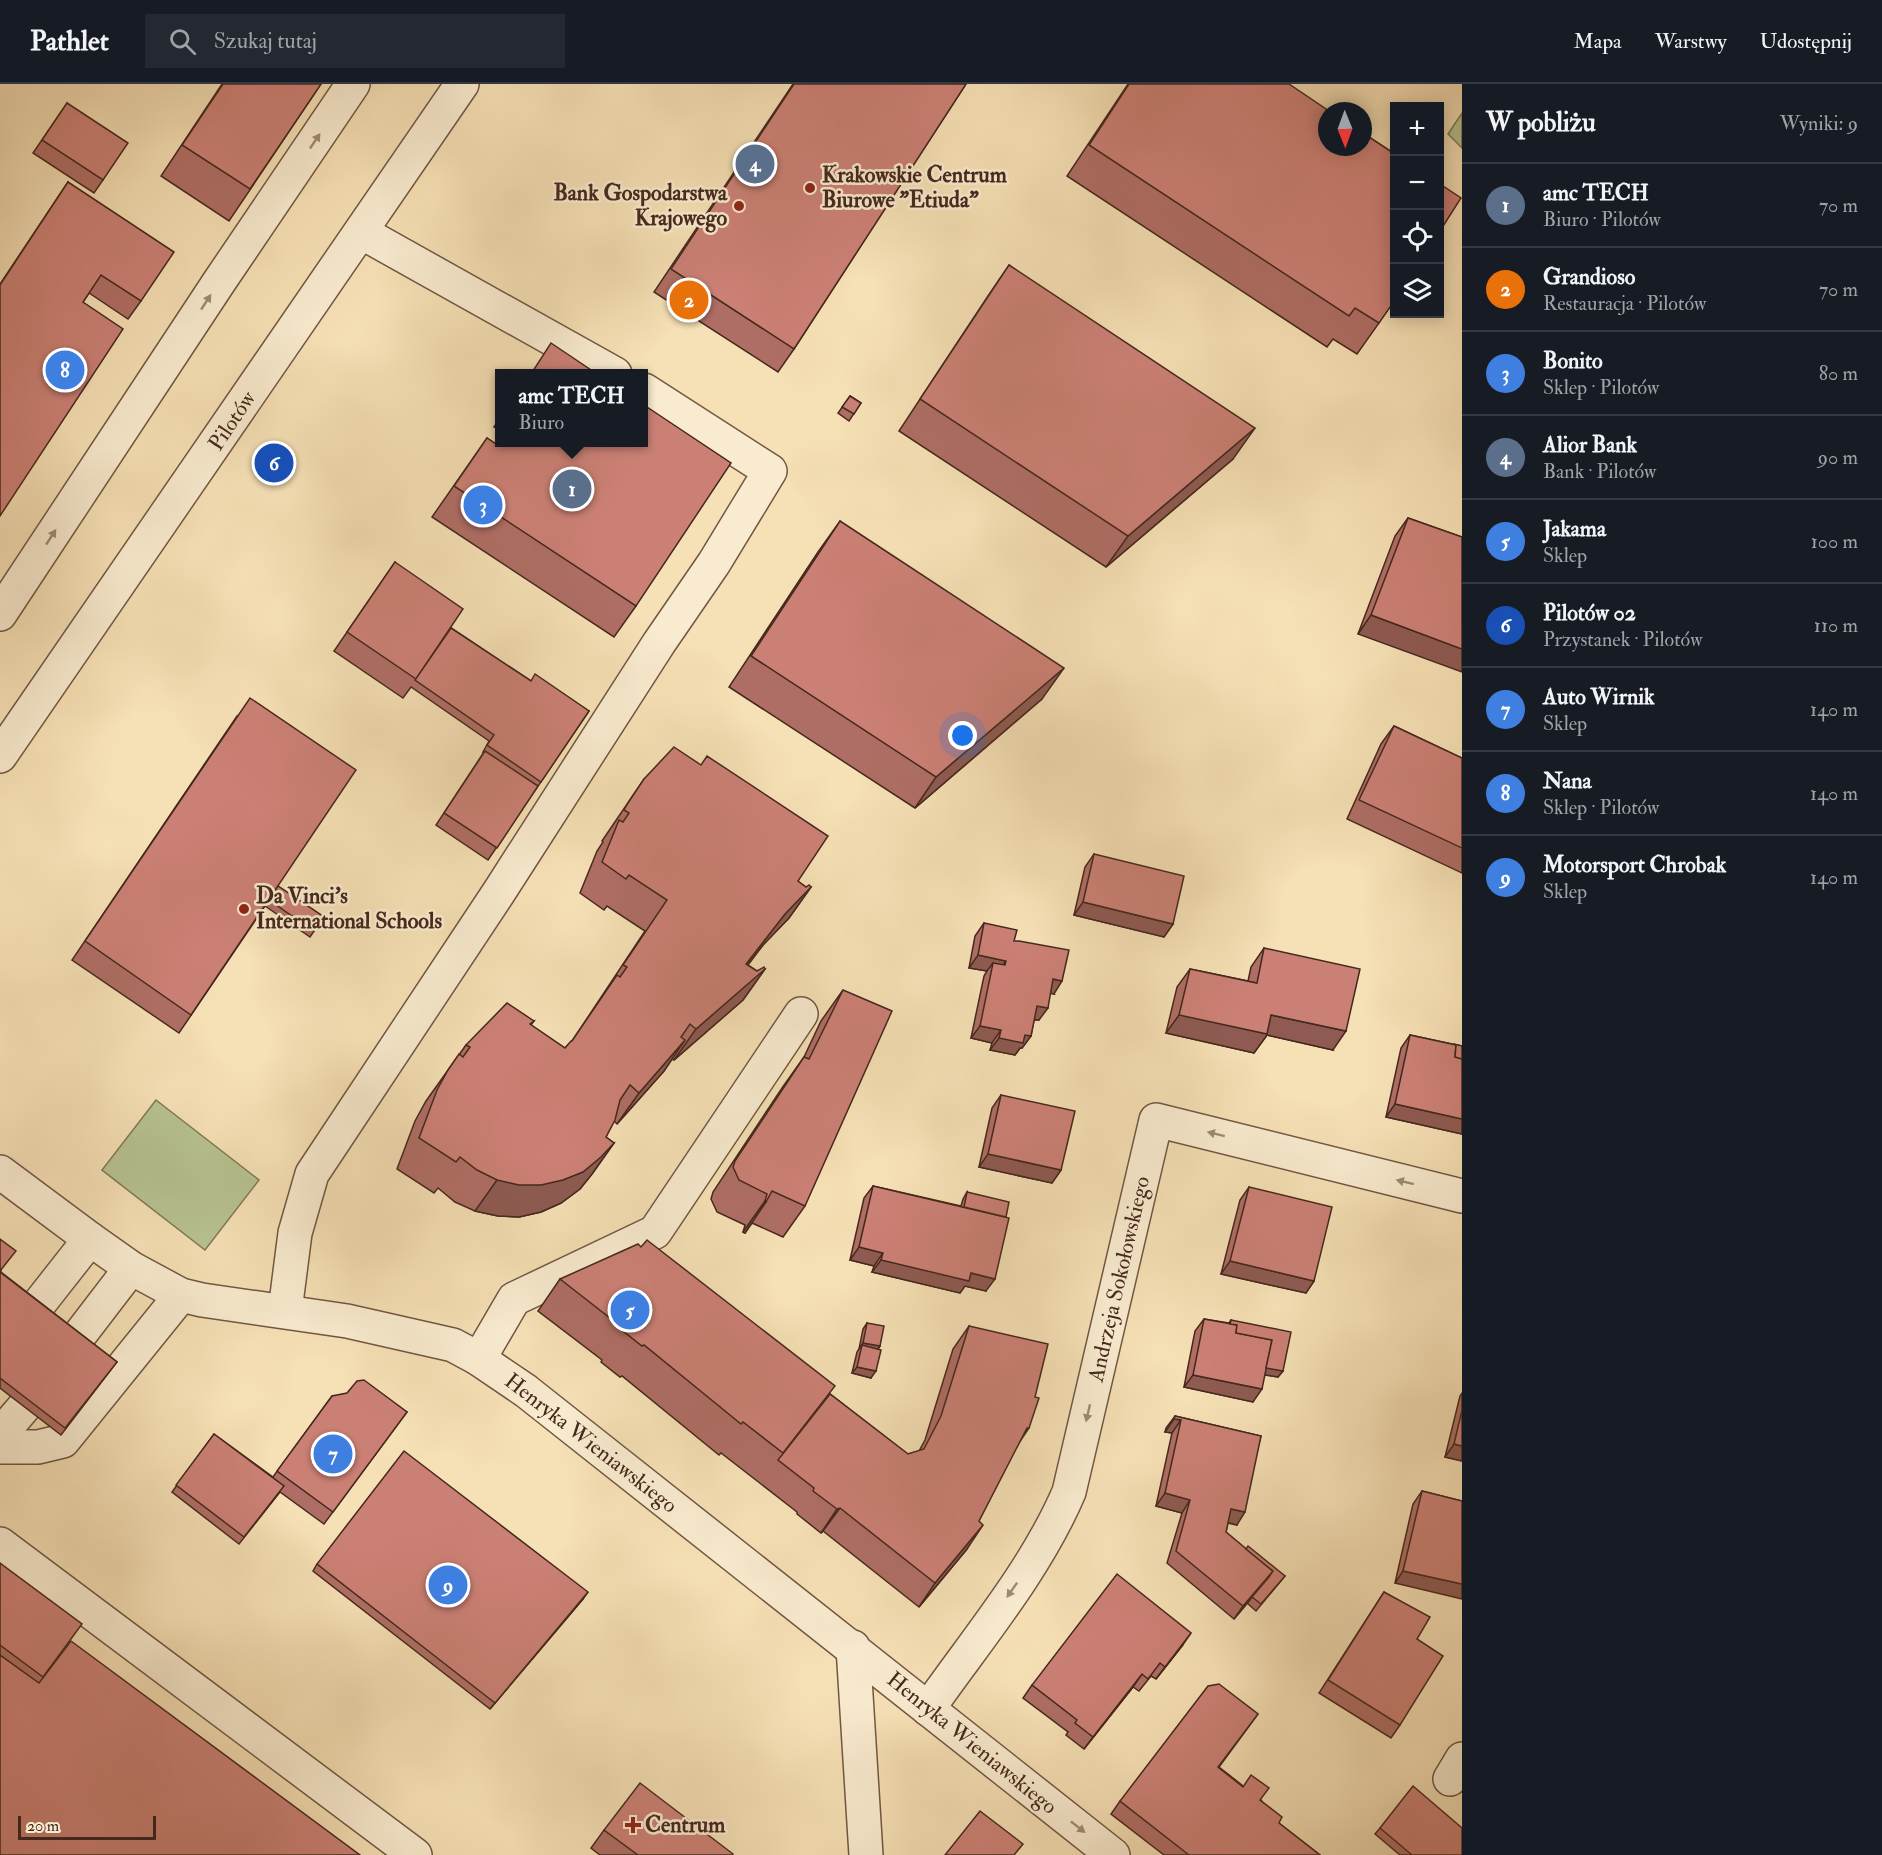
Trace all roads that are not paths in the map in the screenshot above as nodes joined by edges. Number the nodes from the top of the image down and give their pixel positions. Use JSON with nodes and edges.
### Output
{"nodes":[{"id":1,"x":353,"y":84,"type":"edge"},
{"id":2,"x":462,"y":84,"type":"edge"},
{"id":3,"x":361,"y":232,"type":"junction"},
{"id":4,"x":606,"y":369,"type":"edge"},
{"id":5,"x":648,"y":393,"type":"edge"},
{"id":6,"x":0,"y":614,"type":"edge"},
{"id":7,"x":0,"y":756,"type":"edge"},
{"id":8,"x":801,"y":1014,"type":"dead end"},
{"id":9,"x":0,"y":1172,"type":"edge"},
{"id":10,"x":1462,"y":1196,"type":"edge"},
{"id":11,"x":90,"y":1239,"type":"junction"},
{"id":12,"x":131,"y":1268,"type":"junction"},
{"id":13,"x":181,"y":1294,"type":"junction"},
{"id":14,"x":35,"y":1309,"type":"edge"},
{"id":15,"x":285,"y":1311,"type":"junction"},
{"id":16,"x":75,"y":1341,"type":"edge"},
{"id":17,"x":479,"y":1359,"type":"junction"},
{"id":18,"x":24,"y":1407,"type":"edge"},
{"id":19,"x":0,"y":1435,"type":"edge"},
{"id":20,"x":0,"y":1447,"type":"edge"},
{"id":21,"x":0,"y":1544,"type":"edge"},
{"id":22,"x":853,"y":1647,"type":"junction"},
{"id":23,"x":928,"y":1710,"type":"junction"},
{"id":24,"x":415,"y":1855,"type":"edge"},
{"id":25,"x":866,"y":1855,"type":"edge"},
{"id":26,"x":1113,"y":1855,"type":"edge"}],
"edges":[{"from":6,"to":1,"type":"street","one_way":true},
{"from":2,"to":3,"type":"street","name":"Pilotów"},
{"from":3,"to":4,"type":"street"},
{"from":3,"to":7,"type":"street","name":"Pilotów"},
{"from":5,"to":15,"type":"street"},
{"from":8,"to":17,"type":"street"},
{"from":9,"to":11,"type":"street","name":"Henryka Wieniawskiego"},
{"from":10,"to":23,"type":"street","name":"Andrzeja Sokołowskiego","one_way":true},
{"from":11,"to":12,"type":"street","name":"Henryka Wieniawskiego"},
{"from":11,"to":14,"type":"street"},
{"from":12,"to":13,"type":"street","name":"Henryka Wieniawskiego"},
{"from":12,"to":16,"type":"street"},
{"from":13,"to":15,"type":"street","name":"Henryka Wieniawskiego"},
{"from":13,"to":20,"type":"street"},
{"from":15,"to":17,"type":"street","name":"Henryka Wieniawskiego"},
{"from":17,"to":22,"type":"street","name":"Henryka Wieniawskiego"},
{"from":18,"to":19,"type":"street"},
{"from":21,"to":24,"type":"street"},
{"from":22,"to":23,"type":"street","name":"Henryka Wieniawskiego"},
{"from":22,"to":25,"type":"street"},
{"from":23,"to":26,"type":"street","name":"Henryka Wieniawskiego","one_way":true}]}
